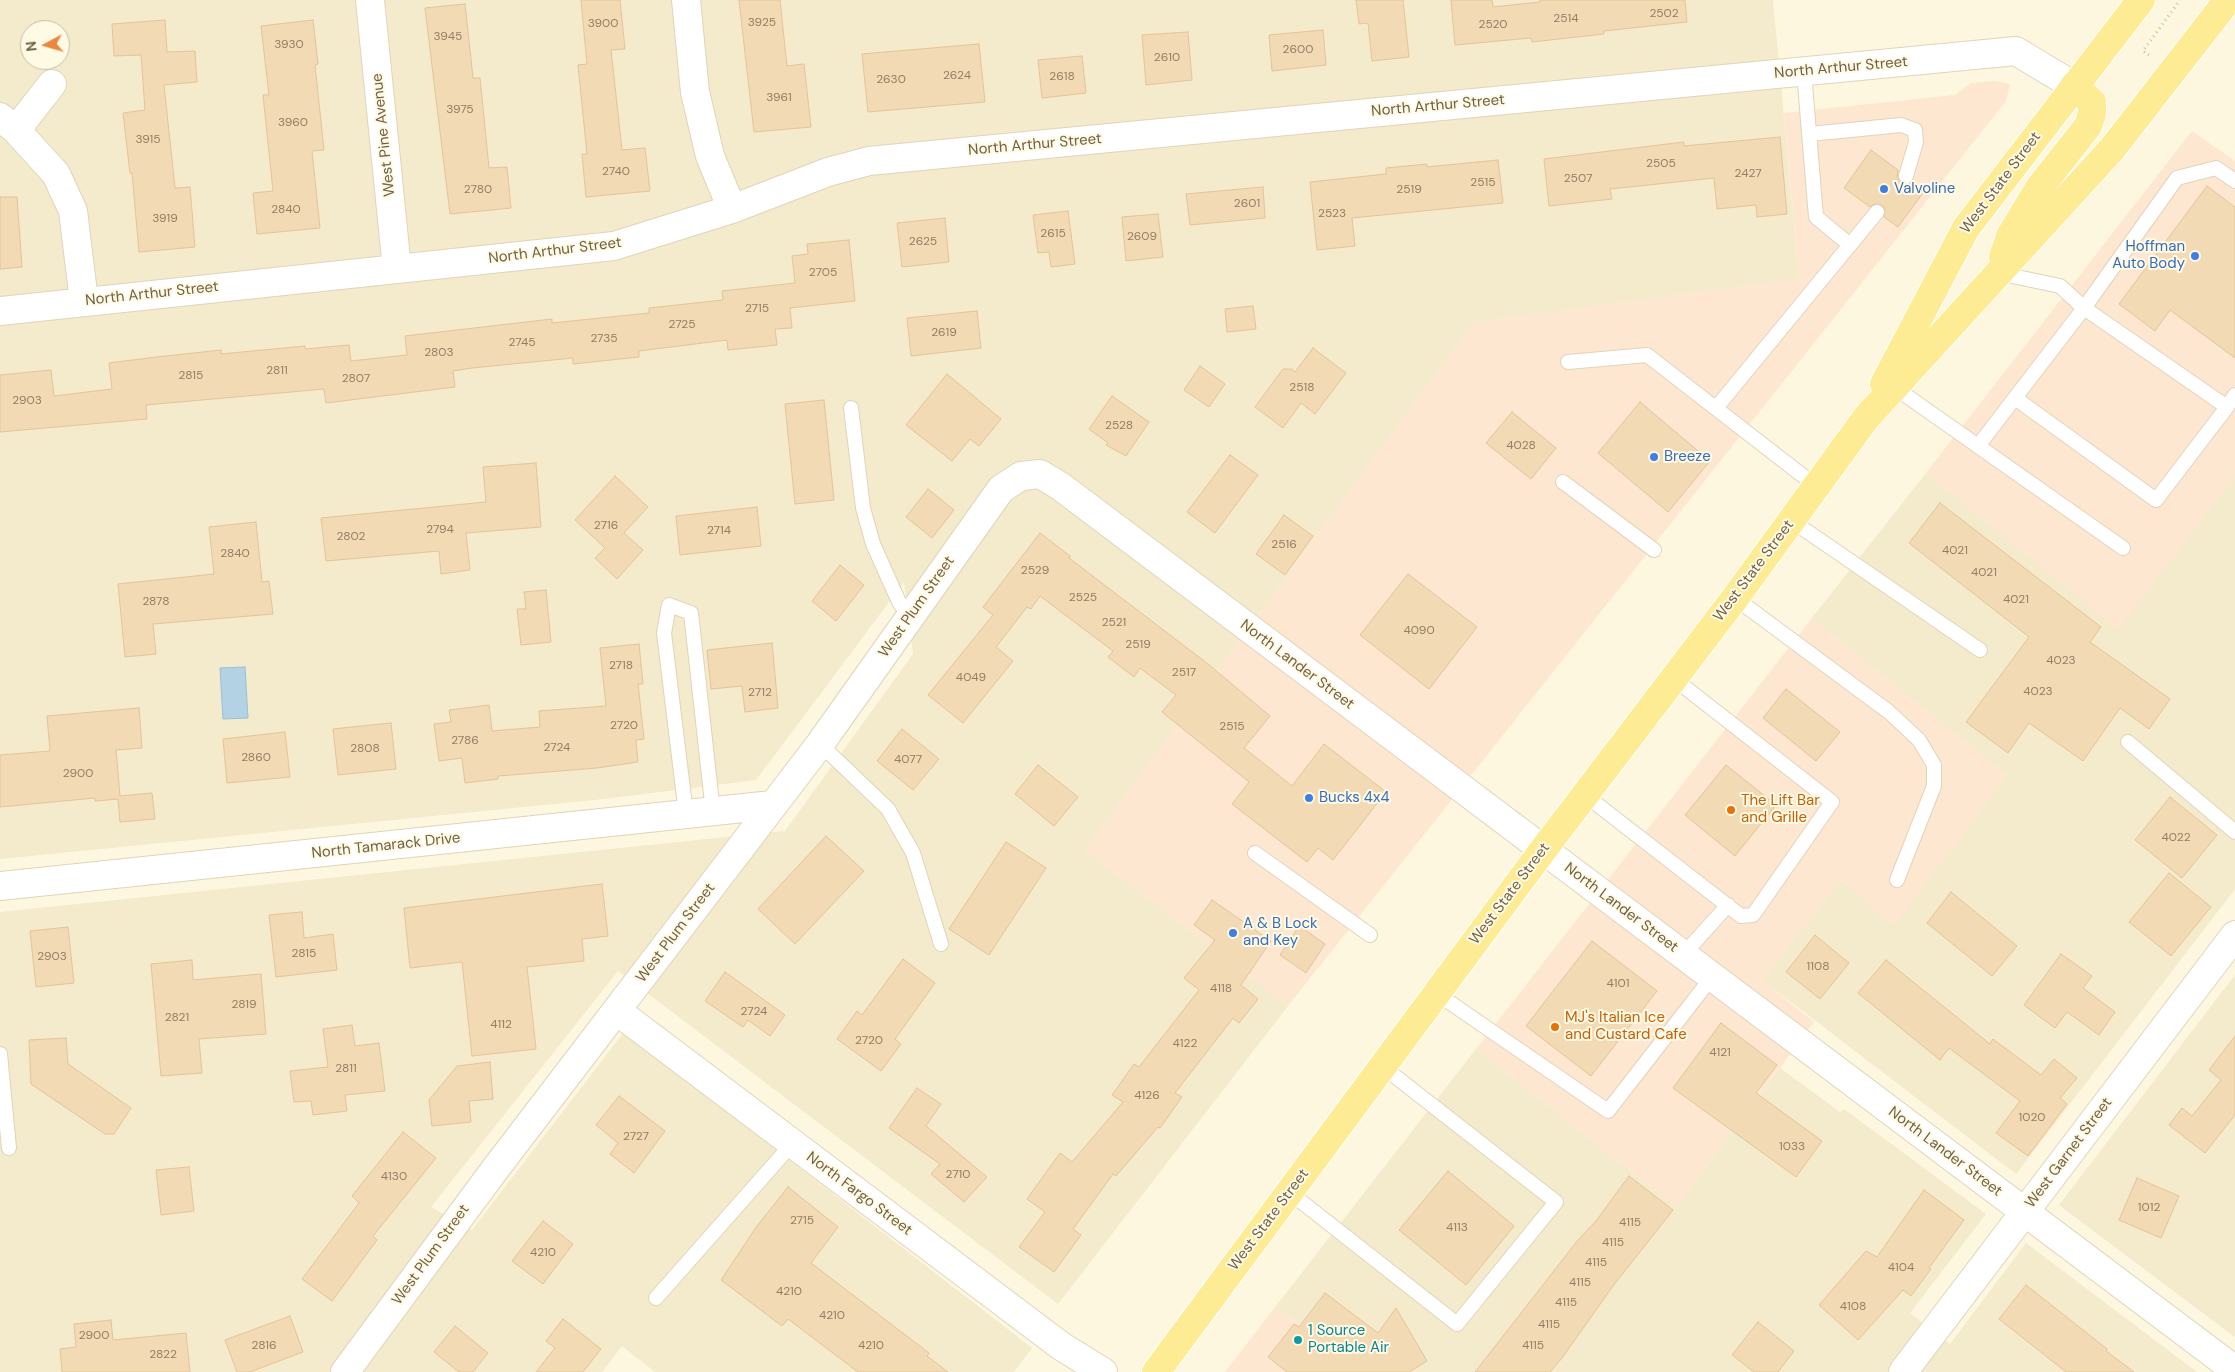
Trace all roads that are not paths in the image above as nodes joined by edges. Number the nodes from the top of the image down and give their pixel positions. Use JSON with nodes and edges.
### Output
{"nodes":[{"id":1,"x":370,"y":0,"type":"edge"},
{"id":2,"x":686,"y":0,"type":"edge"},
{"id":3,"x":2141,"y":0,"type":"edge"},
{"id":4,"x":2228,"y":0,"type":"edge"},
{"id":5,"x":1804,"y":72,"type":"junction"},
{"id":6,"x":52,"y":84,"type":"dead end"},
{"id":7,"x":2074,"y":86,"type":"junction"},
{"id":8,"x":8,"y":123,"type":"edge"},
{"id":9,"x":1810,"y":134,"type":"junction"},
{"id":10,"x":1906,"y":176,"type":"dead end"},
{"id":11,"x":2235,"y":180,"type":"edge"},
{"id":12,"x":732,"y":209,"type":"junction"},
{"id":13,"x":1877,"y":212,"type":"dead end"},
{"id":14,"x":1850,"y":245,"type":"junction"},
{"id":15,"x":398,"y":269,"type":"junction"},
{"id":16,"x":1998,"y":273,"type":"junction"},
{"id":17,"x":84,"y":301,"type":"junction"},
{"id":18,"x":2084,"y":308,"type":"junction"},
{"id":19,"x":0,"y":311,"type":"edge"},
{"id":20,"x":1568,"y":362,"type":"dead end"},
{"id":21,"x":1894,"y":387,"type":"junction"},
{"id":22,"x":2015,"y":398,"type":"junction"},
{"id":23,"x":2231,"y":401,"type":"edge"},
{"id":24,"x":851,"y":408,"type":"dead end"},
{"id":25,"x":1716,"y":408,"type":"junction"},
{"id":26,"x":1866,"y":418,"type":"junction"},
{"id":27,"x":1978,"y":446,"type":"junction"},
{"id":28,"x":1563,"y":482,"type":"dead end"},
{"id":29,"x":1816,"y":486,"type":"junction"},
{"id":30,"x":1001,"y":490,"type":"joint"},
{"id":31,"x":1792,"y":521,"type":"junction"},
{"id":32,"x":2123,"y":548,"type":"dead end"},
{"id":33,"x":1654,"y":550,"type":"dead end"},
{"id":34,"x":1735,"y":598,"type":"junction"},
{"id":35,"x":910,"y":616,"type":"junction"},
{"id":36,"x":1980,"y":650,"type":"dead end"},
{"id":37,"x":1673,"y":678,"type":"junction"},
{"id":38,"x":2128,"y":742,"type":"dead end"},
{"id":39,"x":820,"y":744,"type":"junction"},
{"id":40,"x":1585,"y":794,"type":"junction"},
{"id":41,"x":772,"y":805,"type":"junction"},
{"id":42,"x":699,"y":813,"type":"junction"},
{"id":43,"x":2235,"y":832,"type":"edge"},
{"id":44,"x":1543,"y":850,"type":"junction"},
{"id":45,"x":1255,"y":853,"type":"dead end"},
{"id":46,"x":1897,"y":880,"type":"dead end"},
{"id":47,"x":0,"y":886,"type":"edge"},
{"id":48,"x":1728,"y":905,"type":"junction"},
{"id":49,"x":1370,"y":935,"type":"dead end"},
{"id":50,"x":2235,"y":935,"type":"edge"},
{"id":51,"x":941,"y":944,"type":"dead end"},
{"id":52,"x":1683,"y":954,"type":"junction"},
{"id":53,"x":1712,"y":977,"type":"junction"},
{"id":54,"x":1436,"y":993,"type":"junction"},
{"id":55,"x":616,"y":1012,"type":"junction"},
{"id":56,"x":0,"y":1054,"type":"edge"},
{"id":57,"x":1382,"y":1066,"type":"junction"},
{"id":58,"x":792,"y":1144,"type":"junction"},
{"id":59,"x":9,"y":1148,"type":"dead end"},
{"id":60,"x":1289,"y":1192,"type":"junction"},
{"id":61,"x":2025,"y":1212,"type":"junction"},
{"id":62,"x":656,"y":1298,"type":"dead end"},
{"id":63,"x":2235,"y":1370,"type":"edge"},
{"id":64,"x":345,"y":1372,"type":"edge"},
{"id":65,"x":1103,"y":1372,"type":"edge"},
{"id":66,"x":1156,"y":1372,"type":"edge"},
{"id":67,"x":1903,"y":1372,"type":"edge"}],
"edges":[{"from":1,"to":15,"type":"street","name":"West Pine Avenue"},
{"from":2,"to":12,"type":"street"},
{"from":3,"to":7,"type":"main road","name":"West State Street"},
{"from":4,"to":16,"type":"main road","name":"West State Street"},
{"from":5,"to":7,"type":"street","name":"North Arthur Street"},
{"from":5,"to":9,"type":"lane"},
{"from":5,"to":12,"type":"street","name":"North Arthur Street"},
{"from":6,"to":8,"type":"street"},
{"from":7,"to":16,"type":"main road","name":"West State Street"},
{"from":7,"to":26,"type":"main road","name":"West State Street"},
{"from":8,"to":17,"type":"street"},
{"from":9,"to":10,"type":"lane"},
{"from":9,"to":14,"type":"lane"},
{"from":11,"to":18,"type":"lane"},
{"from":12,"to":15,"type":"street","name":"North Arthur Street"},
{"from":13,"to":14,"type":"lane"},
{"from":14,"to":25,"type":"lane"},
{"from":15,"to":17,"type":"street","name":"North Arthur Street"},
{"from":16,"to":18,"type":"lane"},
{"from":16,"to":21,"type":"main road","name":"West State Street"},
{"from":17,"to":19,"type":"street","name":"North Arthur Street"},
{"from":18,"to":22,"type":"lane"},
{"from":18,"to":23,"type":"lane"},
{"from":20,"to":25,"type":"lane"},
{"from":21,"to":26,"type":"main road","name":"West State Street"},
{"from":21,"to":27,"type":"lane"},
{"from":22,"to":23,"type":"lane"},
{"from":22,"to":27,"type":"lane"},
{"from":24,"to":35,"type":"lane"},
{"from":25,"to":29,"type":"lane"},
{"from":26,"to":29,"type":"main road","name":"West State Street"},
{"from":27,"to":32,"type":"lane"},
{"from":28,"to":33,"type":"lane"},
{"from":29,"to":31,"type":"main road","name":"West State Street"},
{"from":30,"to":35,"type":"street","name":"West Plum Street"},
{"from":30,"to":44,"type":"street","name":"North Lander Street"},
{"from":31,"to":34,"type":"main road","name":"West State Street"},
{"from":31,"to":36,"type":"lane"},
{"from":34,"to":37,"type":"main road","name":"West State Street"},
{"from":34,"to":46,"type":"lane"},
{"from":35,"to":39,"type":"street","name":"West Plum Street"},
{"from":37,"to":40,"type":"main road","name":"West State Street"},
{"from":37,"to":48,"type":"lane"},
{"from":38,"to":43,"type":"lane"},
{"from":39,"to":41,"type":"street","name":"West Plum Street"},
{"from":39,"to":51,"type":"lane"},
{"from":40,"to":44,"type":"main road","name":"West State Street"},
{"from":40,"to":48,"type":"lane"},
{"from":41,"to":42,"type":"street","name":"North Tamarack Drive"},
{"from":41,"to":55,"type":"street","name":"West Plum Street"},
{"from":42,"to":42,"type":"lane"},
{"from":42,"to":47,"type":"street","name":"North Tamarack Drive"},
{"from":44,"to":52,"type":"street","name":"North Lander Street"},
{"from":44,"to":54,"type":"main road","name":"West State Street"},
{"from":45,"to":49,"type":"lane"},
{"from":48,"to":52,"type":"lane"},
{"from":50,"to":61,"type":"street","name":"West Garnet Street"},
{"from":52,"to":53,"type":"street","name":"North Lander Street"},
{"from":53,"to":54,"type":"lane"},
{"from":53,"to":61,"type":"street","name":"North Lander Street"},
{"from":54,"to":57,"type":"main road","name":"West State Street"},
{"from":55,"to":58,"type":"street","name":"North Fargo Street"},
{"from":55,"to":64,"type":"street","name":"West Plum Street"},
{"from":56,"to":59,"type":"lane"},
{"from":57,"to":60,"type":"main road","name":"West State Street"},
{"from":57,"to":60,"type":"lane"},
{"from":58,"to":62,"type":"lane"},
{"from":58,"to":65,"type":"street","name":"North Fargo Street"},
{"from":60,"to":66,"type":"main road","name":"West State Street"},
{"from":61,"to":63,"type":"street","name":"North Lander Street"},
{"from":61,"to":67,"type":"street","name":"West Garnet Street"}]}
